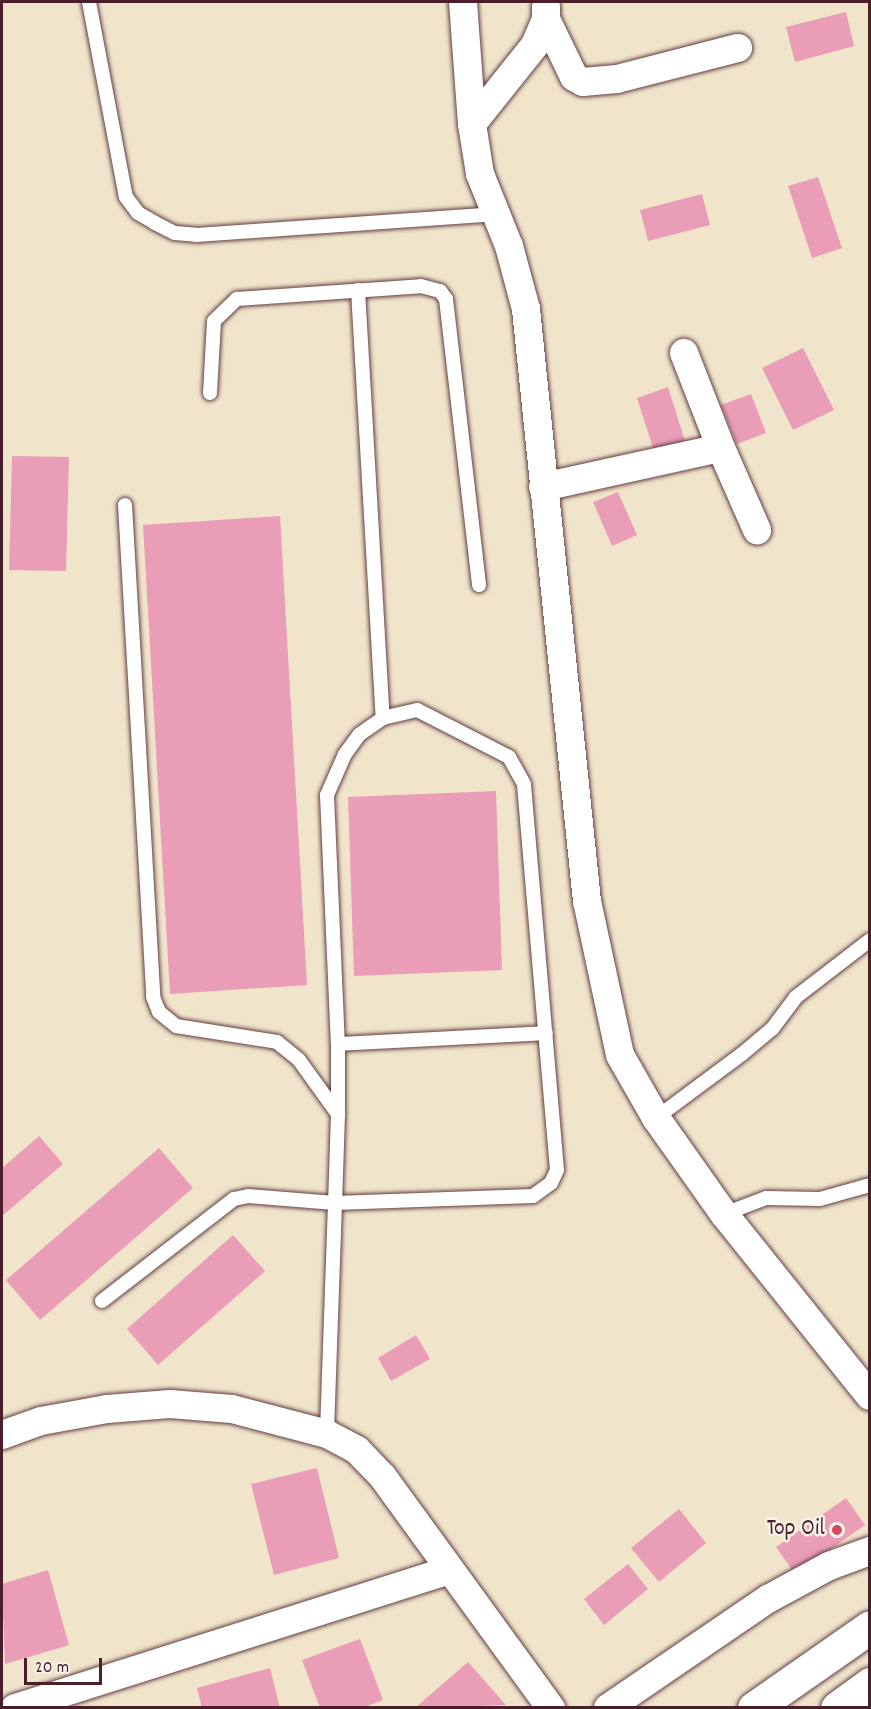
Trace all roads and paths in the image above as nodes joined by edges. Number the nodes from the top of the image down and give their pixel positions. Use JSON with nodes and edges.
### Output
{"nodes":[{"id":1,"x":89,"y":2,"type":"edge"},
{"id":2,"x":463,"y":2,"type":"edge"},
{"id":3,"x":546,"y":10,"type":"edge"},
{"id":4,"x":738,"y":48,"type":"dead end"},
{"id":5,"x":472,"y":124,"type":"junction"},
{"id":6,"x":494,"y":213,"type":"junction"},
{"id":7,"x":358,"y":290,"type":"junction"},
{"id":8,"x":684,"y":353,"type":"dead end"},
{"id":9,"x":210,"y":393,"type":"dead end"},
{"id":10,"x":721,"y":448,"type":"junction"},
{"id":11,"x":543,"y":487,"type":"junction"},
{"id":12,"x":125,"y":505,"type":"dead end"},
{"id":13,"x":757,"y":530,"type":"dead end"},
{"id":14,"x":479,"y":585,"type":"dead end"},
{"id":15,"x":384,"y":718,"type":"junction"},
{"id":16,"x":870,"y":940,"type":"edge"},
{"id":17,"x":546,"y":1033,"type":"junction"},
{"id":18,"x":338,"y":1044,"type":"junction"},
{"id":19,"x":338,"y":1114,"type":"junction"},
{"id":20,"x":656,"y":1118,"type":"junction"},
{"id":21,"x":870,"y":1185,"type":"edge"},
{"id":22,"x":335,"y":1203,"type":"junction"},
{"id":23,"x":724,"y":1214,"type":"junction"},
{"id":24,"x":102,"y":1301,"type":"dead end"},
{"id":25,"x":870,"y":1396,"type":"edge"},
{"id":26,"x":327,"y":1434,"type":"junction"},
{"id":27,"x":2,"y":1435,"type":"edge"},
{"id":28,"x":870,"y":1551,"type":"edge"},
{"id":29,"x":448,"y":1571,"type":"junction"},
{"id":30,"x":866,"y":1636,"type":"edge"},
{"id":31,"x":870,"y":1684,"type":"edge"},
{"id":32,"x":15,"y":1707,"type":"edge"},
{"id":33,"x":551,"y":1707,"type":"edge"},
{"id":34,"x":608,"y":1707,"type":"edge"},
{"id":35,"x":754,"y":1707,"type":"edge"},
{"id":36,"x":837,"y":1707,"type":"edge"}],
"edges":[{"from":1,"to":6,"type":"lane"},
{"from":2,"to":5,"type":"street"},
{"from":3,"to":4,"type":"street"},
{"from":3,"to":5,"type":"street"},
{"from":5,"to":6,"type":"street"},
{"from":6,"to":11,"type":"street"},
{"from":7,"to":9,"type":"lane"},
{"from":7,"to":14,"type":"lane"},
{"from":7,"to":15,"type":"lane"},
{"from":8,"to":10,"type":"street"},
{"from":10,"to":11,"type":"street"},
{"from":10,"to":13,"type":"street"},
{"from":11,"to":20,"type":"street"},
{"from":12,"to":19,"type":"lane"},
{"from":15,"to":17,"type":"lane"},
{"from":15,"to":18,"type":"lane"},
{"from":16,"to":20,"type":"lane"},
{"from":17,"to":18,"type":"lane"},
{"from":17,"to":22,"type":"lane"},
{"from":18,"to":19,"type":"lane"},
{"from":19,"to":22,"type":"lane"},
{"from":20,"to":23,"type":"street"},
{"from":21,"to":23,"type":"lane"},
{"from":22,"to":24,"type":"lane"},
{"from":22,"to":26,"type":"lane"},
{"from":23,"to":25,"type":"street"},
{"from":26,"to":27,"type":"street"},
{"from":26,"to":29,"type":"street"},
{"from":28,"to":34,"type":"street"},
{"from":29,"to":32,"type":"street"},
{"from":29,"to":33,"type":"street"},
{"from":30,"to":35,"type":"highway"},
{"from":31,"to":36,"type":"highway"}]}
